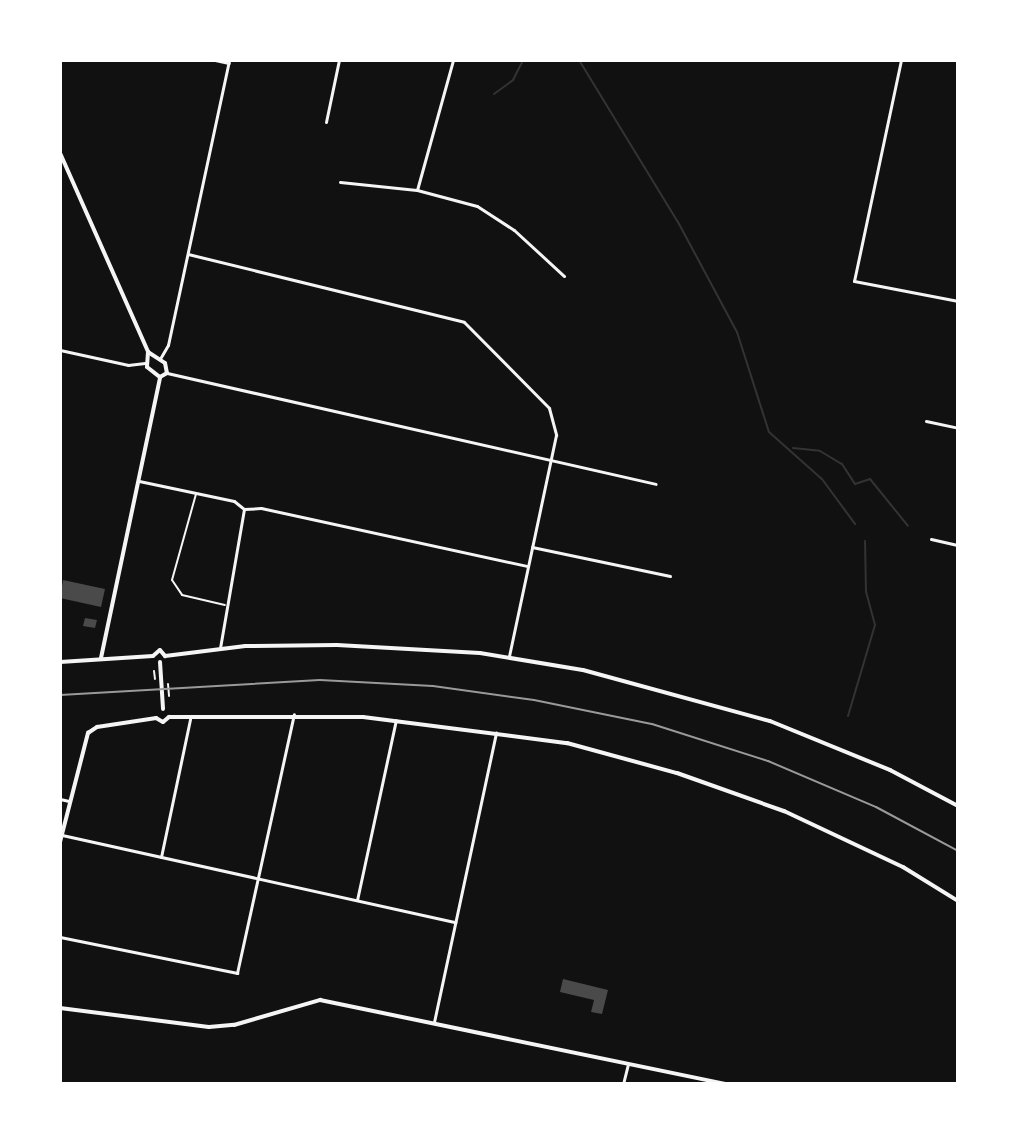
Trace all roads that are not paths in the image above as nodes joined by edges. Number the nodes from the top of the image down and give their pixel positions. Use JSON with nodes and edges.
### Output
{"nodes":[{"id":1,"x":215,"y":60,"type":"edge"},
{"id":2,"x":339,"y":60,"type":"edge"},
{"id":3,"x":453,"y":60,"type":"edge"},
{"id":4,"x":901,"y":60,"type":"edge"},
{"id":5,"x":229,"y":62,"type":"edge"},
{"id":6,"x":326,"y":122,"type":"dead end"},
{"id":7,"x":60,"y":153,"type":"edge"},
{"id":8,"x":340,"y":182,"type":"dead end"},
{"id":9,"x":417,"y":190,"type":"junction"},
{"id":10,"x":188,"y":254,"type":"junction"},
{"id":11,"x":564,"y":276,"type":"dead end"},
{"id":12,"x":958,"y":301,"type":"edge"},
{"id":13,"x":60,"y":350,"type":"edge"},
{"id":14,"x":148,"y":352,"type":"junction"},
{"id":15,"x":161,"y":357,"type":"junction"},
{"id":16,"x":145,"y":363,"type":"junction"},
{"id":17,"x":167,"y":373,"type":"junction"},
{"id":18,"x":160,"y":377,"type":"junction"},
{"id":19,"x":926,"y":421,"type":"dead end"},
{"id":20,"x":958,"y":428,"type":"edge"},
{"id":21,"x":551,"y":459,"type":"junction"},
{"id":22,"x":138,"y":480,"type":"junction"},
{"id":23,"x":656,"y":484,"type":"dead end"},
{"id":24,"x":196,"y":493,"type":"junction"},
{"id":25,"x":244,"y":509,"type":"junction"},
{"id":26,"x":931,"y":539,"type":"dead end"},
{"id":27,"x":958,"y":545,"type":"edge"},
{"id":28,"x":532,"y":547,"type":"junction"},
{"id":29,"x":528,"y":566,"type":"junction"},
{"id":30,"x":670,"y":576,"type":"dead end"},
{"id":31,"x":225,"y":605,"type":"junction"},
{"id":32,"x":220,"y":648,"type":"junction"},
{"id":33,"x":153,"y":656,"type":"junction"},
{"id":34,"x":165,"y":656,"type":"junction"},
{"id":35,"x":509,"y":657,"type":"junction"},
{"id":36,"x":101,"y":658,"type":"junction"},
{"id":37,"x":60,"y":662,"type":"edge"},
{"id":38,"x":160,"y":662,"type":"junction"},
{"id":39,"x":163,"y":709,"type":"junction"},
{"id":40,"x":294,"y":714,"type":"junction"},
{"id":41,"x":169,"y":717,"type":"junction"},
{"id":42,"x":156,"y":718,"type":"junction"},
{"id":43,"x":190,"y":719,"type":"junction"},
{"id":44,"x":396,"y":720,"type":"junction"},
{"id":45,"x":496,"y":733,"type":"junction"},
{"id":46,"x":60,"y":799,"type":"edge"},
{"id":47,"x":69,"y":801,"type":"junction"},
{"id":48,"x":958,"y":806,"type":"edge"},
{"id":49,"x":62,"y":835,"type":"edge"},
{"id":50,"x":60,"y":842,"type":"edge"},
{"id":51,"x":161,"y":857,"type":"junction"},
{"id":52,"x":258,"y":879,"type":"junction"},
{"id":53,"x":357,"y":900,"type":"junction"},
{"id":54,"x":958,"y":901,"type":"edge"},
{"id":55,"x":455,"y":922,"type":"junction"},
{"id":56,"x":60,"y":937,"type":"edge"},
{"id":57,"x":60,"y":1008,"type":"edge"},
{"id":58,"x":434,"y":1022,"type":"junction"},
{"id":59,"x":628,"y":1064,"type":"junction"},
{"id":60,"x":506,"y":1083,"type":"edge"},
{"id":61,"x":528,"y":1084,"type":"edge"},
{"id":62,"x":623,"y":1084,"type":"edge"},
{"id":63,"x":726,"y":1084,"type":"edge"}],
"edges":[{"from":1,"to":5,"type":"street"},
{"from":2,"to":6,"type":"street"},
{"from":3,"to":9,"type":"street"},
{"from":4,"to":12,"type":"street"},
{"from":5,"to":10,"type":"street"},
{"from":7,"to":14,"type":"street"},
{"from":8,"to":9,"type":"street"},
{"from":9,"to":11,"type":"street"},
{"from":10,"to":15,"type":"street"},
{"from":10,"to":21,"type":"street"},
{"from":13,"to":16,"type":"street"},
{"from":14,"to":15,"type":"street"},
{"from":14,"to":16,"type":"street"},
{"from":15,"to":17,"type":"street"},
{"from":16,"to":18,"type":"street"},
{"from":17,"to":18,"type":"street"},
{"from":17,"to":21,"type":"street"},
{"from":18,"to":22,"type":"street"},
{"from":19,"to":20,"type":"street"},
{"from":21,"to":23,"type":"street"},
{"from":21,"to":28,"type":"street"},
{"from":22,"to":24,"type":"street"},
{"from":22,"to":36,"type":"street"},
{"from":24,"to":25,"type":"street"},
{"from":24,"to":31,"type":"lane"},
{"from":25,"to":29,"type":"street"},
{"from":25,"to":31,"type":"street"},
{"from":26,"to":27,"type":"street"},
{"from":28,"to":29,"type":"street"},
{"from":28,"to":30,"type":"street"},
{"from":29,"to":35,"type":"street"},
{"from":31,"to":32,"type":"street"},
{"from":32,"to":34,"type":"street"},
{"from":32,"to":35,"type":"street"},
{"from":33,"to":34,"type":"street"},
{"from":33,"to":36,"type":"street"},
{"from":33,"to":38,"type":"street"},
{"from":34,"to":38,"type":"street"},
{"from":35,"to":48,"type":"street"},
{"from":36,"to":37,"type":"street"},
{"from":38,"to":39,"type":"street"},
{"from":39,"to":41,"type":"street"},
{"from":39,"to":42,"type":"street"},
{"from":40,"to":43,"type":"street"},
{"from":40,"to":44,"type":"street"},
{"from":40,"to":52,"type":"street"},
{"from":41,"to":42,"type":"street"},
{"from":41,"to":43,"type":"street"},
{"from":42,"to":47,"type":"street"},
{"from":43,"to":51,"type":"street"},
{"from":44,"to":45,"type":"street"},
{"from":44,"to":53,"type":"street"},
{"from":45,"to":54,"type":"street"},
{"from":45,"to":55,"type":"street"},
{"from":46,"to":47,"type":"street"},
{"from":47,"to":49,"type":"street"},
{"from":49,"to":50,"type":"street"},
{"from":49,"to":51,"type":"street"},
{"from":51,"to":52,"type":"street"},
{"from":52,"to":53,"type":"street"},
{"from":52,"to":56,"type":"street"},
{"from":53,"to":55,"type":"street"},
{"from":55,"to":58,"type":"street"},
{"from":57,"to":58,"type":"street"},
{"from":58,"to":59,"type":"street"},
{"from":59,"to":62,"type":"street"},
{"from":59,"to":63,"type":"street"},
{"from":60,"to":61,"type":"street"}]}
